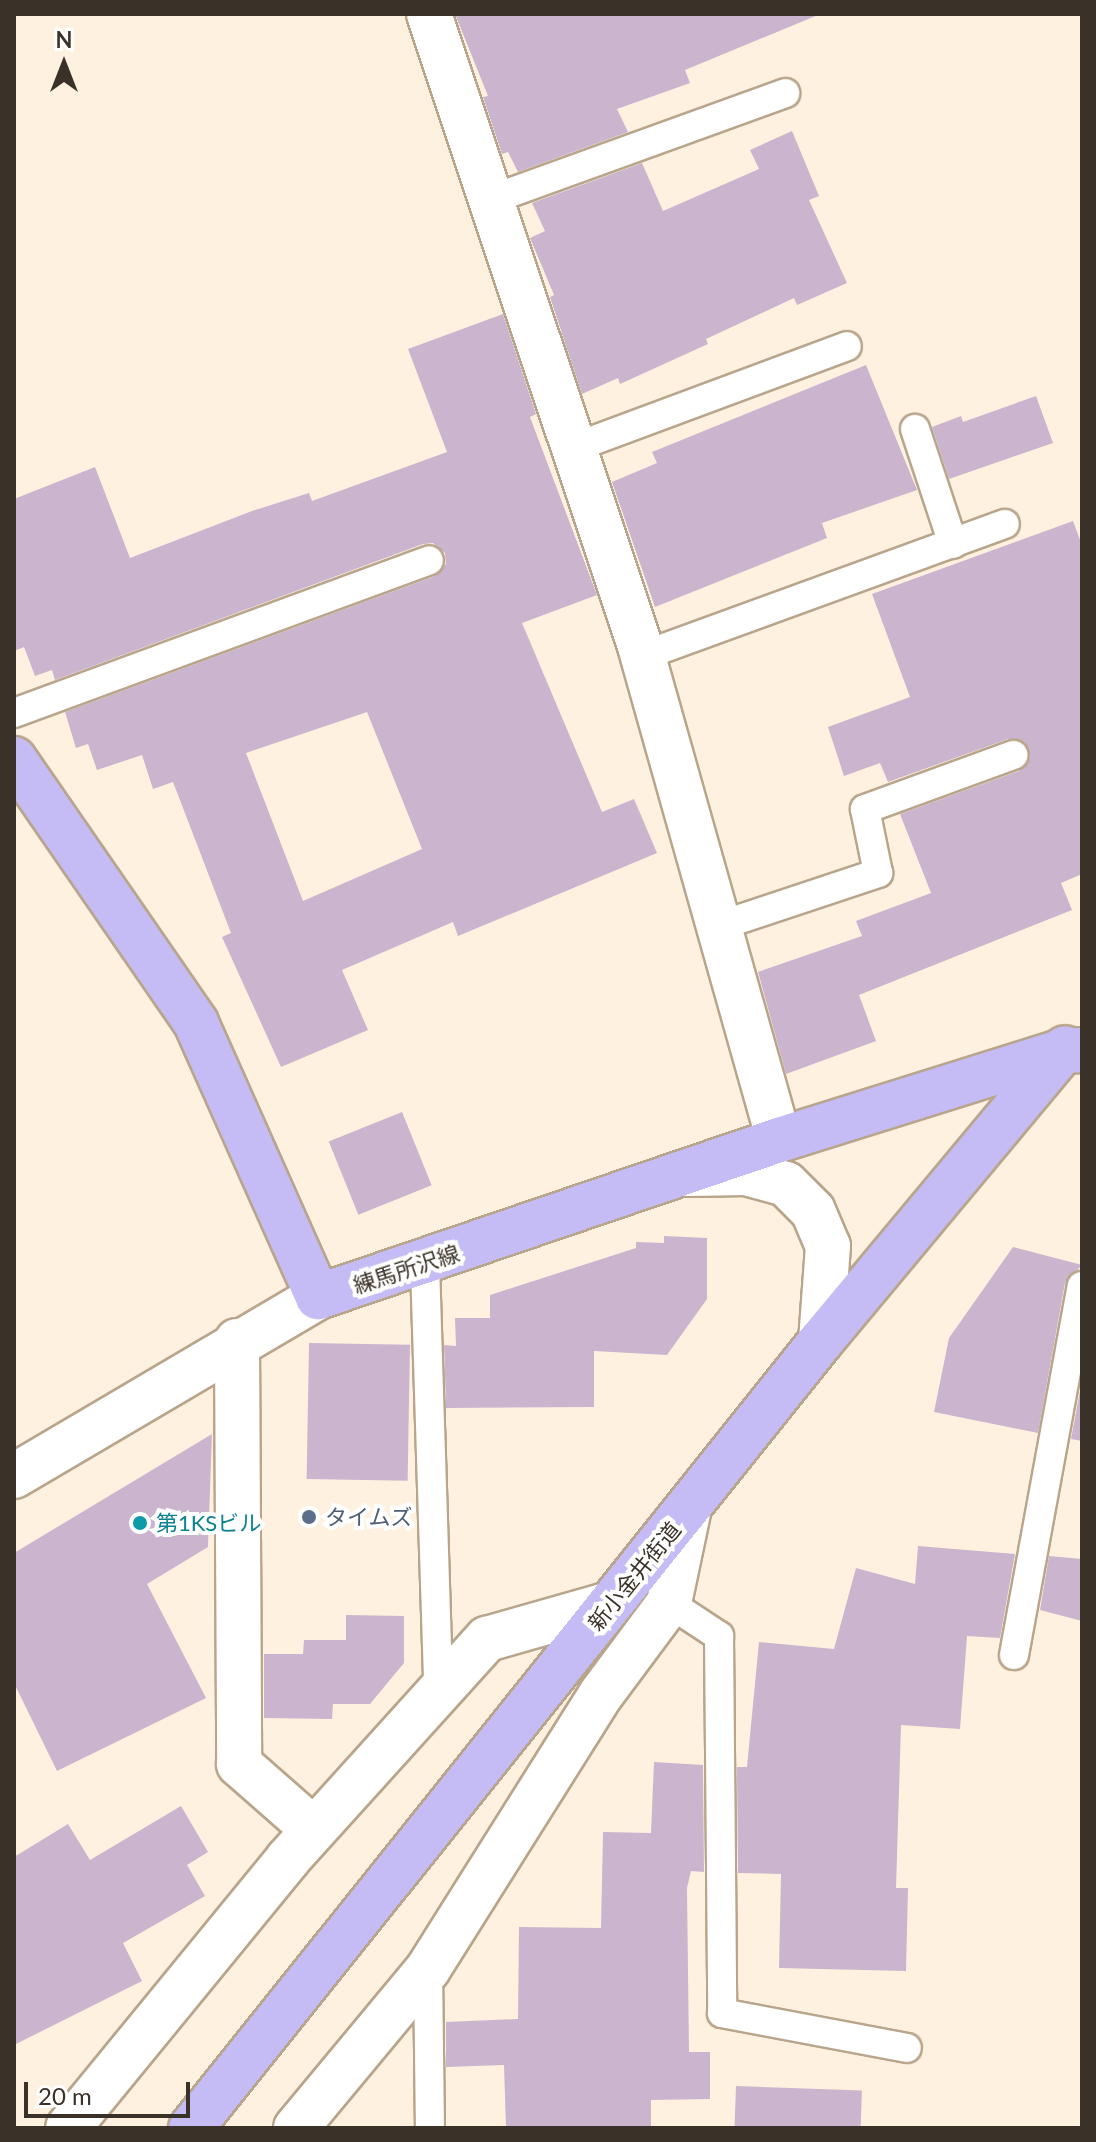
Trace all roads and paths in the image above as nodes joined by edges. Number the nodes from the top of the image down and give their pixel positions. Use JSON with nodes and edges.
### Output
{"nodes":[{"id":1,"x":429,"y":14,"type":"edge"},
{"id":2,"x":785,"y":93,"type":"dead end"},
{"id":3,"x":490,"y":200,"type":"junction"},
{"id":4,"x":847,"y":346,"type":"dead end"},
{"id":5,"x":915,"y":429,"type":"dead end"},
{"id":6,"x":573,"y":448,"type":"junction"},
{"id":7,"x":1005,"y":524,"type":"dead end"},
{"id":8,"x":953,"y":544,"type":"junction"},
{"id":9,"x":429,"y":560,"type":"dead end"},
{"id":10,"x":642,"y":656,"type":"junction"},
{"id":11,"x":14,"y":713,"type":"edge"},
{"id":12,"x":1013,"y":755,"type":"dead end"},
{"id":13,"x":14,"y":759,"type":"edge"},
{"id":14,"x":719,"y":926,"type":"junction"},
{"id":15,"x":1077,"y":1049,"type":"edge"},
{"id":16,"x":779,"y":1140,"type":"junction"},
{"id":17,"x":675,"y":1175,"type":"junction"},
{"id":18,"x":425,"y":1265,"type":"junction"},
{"id":19,"x":1082,"y":1286,"type":"edge"},
{"id":20,"x":318,"y":1297,"type":"junction"},
{"id":21,"x":237,"y":1341,"type":"junction"},
{"id":22,"x":821,"y":1341,"type":"junction"},
{"id":23,"x":14,"y":1476,"type":"edge"},
{"id":24,"x":689,"y":1508,"type":"junction"},
{"id":25,"x":669,"y":1603,"type":"junction"},
{"id":26,"x":610,"y":1604,"type":"junction"},
{"id":27,"x":1014,"y":1655,"type":"dead end"},
{"id":28,"x":438,"y":1689,"type":"junction"},
{"id":29,"x":313,"y":1829,"type":"junction"},
{"id":30,"x":428,"y":1969,"type":"junction"},
{"id":31,"x":907,"y":2048,"type":"dead end"},
{"id":32,"x":68,"y":2128,"type":"edge"},
{"id":33,"x":191,"y":2128,"type":"edge"},
{"id":34,"x":296,"y":2128,"type":"edge"},
{"id":35,"x":430,"y":2128,"type":"edge"}],
"edges":[{"from":1,"to":3,"type":"street"},
{"from":2,"to":3,"type":"lane"},
{"from":3,"to":6,"type":"street"},
{"from":4,"to":6,"type":"lane"},
{"from":5,"to":8,"type":"lane"},
{"from":6,"to":10,"type":"street"},
{"from":7,"to":8,"type":"lane"},
{"from":8,"to":10,"type":"lane"},
{"from":9,"to":11,"type":"lane"},
{"from":10,"to":14,"type":"street"},
{"from":12,"to":14,"type":"lane"},
{"from":13,"to":20,"type":"main road"},
{"from":14,"to":16,"type":"street"},
{"from":15,"to":16,"type":"main road","name":"練馬所沢線"},
{"from":15,"to":22,"type":"main road","name":"新小金井街道"},
{"from":16,"to":17,"type":"main road","name":"練馬所沢線"},
{"from":17,"to":18,"type":"main road","name":"練馬所沢線"},
{"from":17,"to":22,"type":"street"},
{"from":18,"to":20,"type":"main road","name":"練馬所沢線"},
{"from":18,"to":28,"type":"lane"},
{"from":19,"to":27,"type":"lane"},
{"from":20,"to":21,"type":"street"},
{"from":21,"to":23,"type":"street"},
{"from":21,"to":29,"type":"street"},
{"from":22,"to":24,"type":"main road","name":"新小金井街道"},
{"from":24,"to":25,"type":"street"},
{"from":24,"to":26,"type":"main road","name":"新小金井街道"},
{"from":25,"to":30,"type":"street"},
{"from":25,"to":31,"type":"lane"},
{"from":26,"to":28,"type":"street"},
{"from":26,"to":33,"type":"main road","name":"新小金井街道"},
{"from":28,"to":29,"type":"street"},
{"from":29,"to":32,"type":"street"},
{"from":30,"to":34,"type":"street"},
{"from":30,"to":35,"type":"lane"}]}
